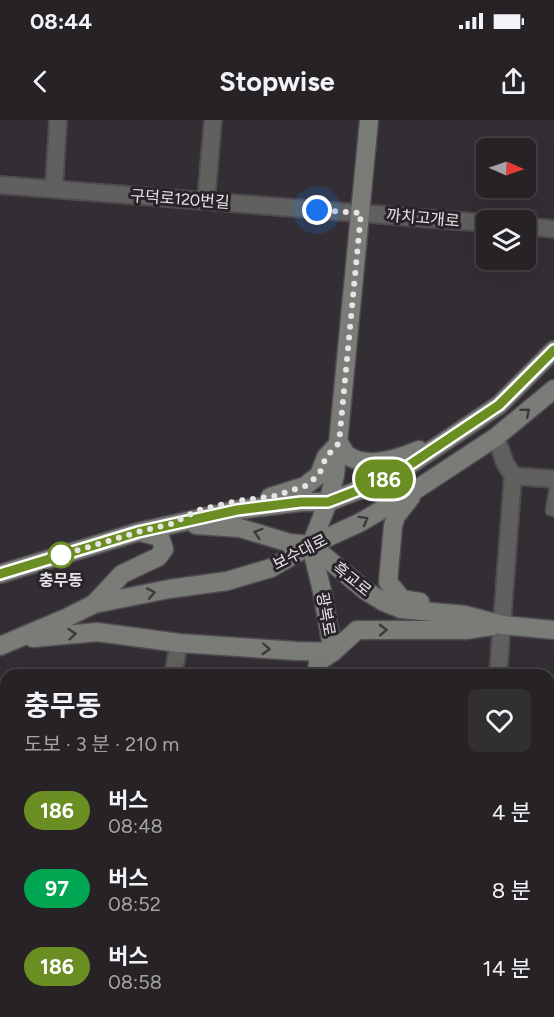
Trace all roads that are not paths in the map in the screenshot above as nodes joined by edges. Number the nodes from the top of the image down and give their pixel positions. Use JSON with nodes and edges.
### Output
{"nodes":[{"id":1,"x":58,"y":120,"type":"edge"},
{"id":2,"x":213,"y":120,"type":"edge"},
{"id":3,"x":369,"y":120,"type":"edge"},
{"id":4,"x":0,"y":185,"type":"edge"},
{"id":5,"x":54,"y":189,"type":"junction"},
{"id":6,"x":206,"y":201,"type":"junction"},
{"id":7,"x":361,"y":213,"type":"junction"},
{"id":8,"x":476,"y":222,"type":"edge"},
{"id":9,"x":536,"y":227,"type":"edge"},
{"id":10,"x":554,"y":229,"type":"edge"},
{"id":11,"x":554,"y":350,"type":"edge"},
{"id":12,"x":554,"y":389,"type":"edge"},
{"id":13,"x":454,"y":435,"type":"junction"},
{"id":14,"x":496,"y":437,"type":"junction"},
{"id":15,"x":339,"y":443,"type":"junction"},
{"id":16,"x":513,"y":476,"type":"junction"},
{"id":17,"x":554,"y":479,"type":"edge"},
{"id":18,"x":554,"y":488,"type":"edge"},
{"id":19,"x":417,"y":489,"type":"junction"},
{"id":20,"x":328,"y":502,"type":"junction"},
{"id":21,"x":554,"y":512,"type":"edge"},
{"id":22,"x":171,"y":524,"type":"junction"},
{"id":23,"x":138,"y":532,"type":"junction"},
{"id":24,"x":311,"y":545,"type":"junction"},
{"id":25,"x":0,"y":574,"type":"edge"},
{"id":26,"x":94,"y":604,"type":"junction"},
{"id":27,"x":465,"y":615,"type":"junction"},
{"id":28,"x":502,"y":625,"type":"junction"},
{"id":29,"x":554,"y":630,"type":"edge"},
{"id":30,"x":4,"y":642,"type":"edge"},
{"id":31,"x":179,"y":643,"type":"junction"},
{"id":32,"x":333,"y":652,"type":"junction"},
{"id":33,"x":174,"y":669,"type":"edge"},
{"id":34,"x":317,"y":669,"type":"edge"},
{"id":35,"x":498,"y":669,"type":"edge"}],
"edges":[{"from":1,"to":5,"type":"street"},
{"from":2,"to":6,"type":"street"},
{"from":3,"to":7,"type":"main road"},
{"from":4,"to":5,"type":"street","name":"구덕로120번길"},
{"from":5,"to":6,"type":"street","name":"구덕로120번길"},
{"from":6,"to":7,"type":"street","name":"구덕로120번길"},
{"from":7,"to":8,"type":"street","name":"까치고개로"},
{"from":7,"to":15,"type":"main road"},
{"from":9,"to":10,"type":"street"},
{"from":11,"to":13,"type":"main road"},
{"from":14,"to":12,"type":"main road","name":"보수대로","one_way":true},
{"from":13,"to":15,"type":"main road"},
{"from":13,"to":20,"type":"main road"},
{"from":14,"to":16,"type":"street"},
{"from":14,"to":19,"type":"main road","name":"보수대로"},
{"from":15,"to":20,"type":"main road"},
{"from":15,"to":22,"type":"main road"},
{"from":16,"to":17,"type":"street"},
{"from":16,"to":28,"type":"street"},
{"from":18,"to":21,"type":"lane"},
{"from":24,"to":19,"type":"main road","name":"보수대로","one_way":true},
{"from":19,"to":27,"type":"main road"},
{"from":20,"to":22,"type":"main road"},
{"from":20,"to":24,"type":"main road"},
{"from":22,"to":23,"type":"main road"},
{"from":24,"to":22,"type":"main road","one_way":true},
{"from":23,"to":25,"type":"main road"},
{"from":23,"to":26,"type":"main road"},
{"from":26,"to":24,"type":"main road","name":"보수대로","one_way":true},
{"from":24,"to":27,"type":"main road","name":"흑교로"},
{"from":24,"to":32,"type":"main road","name":"광복로"},
{"from":26,"to":30,"type":"main road","name":"보수대로"},
{"from":27,"to":28,"type":"main road","name":"흑교로"},
{"from":28,"to":29,"type":"main road","name":"흑교로"},
{"from":32,"to":28,"type":"main road","name":"흑교로","one_way":true},
{"from":28,"to":35,"type":"street"},
{"from":30,"to":31,"type":"main road","name":"보수대로","one_way":true},
{"from":31,"to":32,"type":"main road","name":"보수대로","one_way":true},
{"from":31,"to":33,"type":"street"},
{"from":32,"to":34,"type":"main road","name":"광복로"}]}
